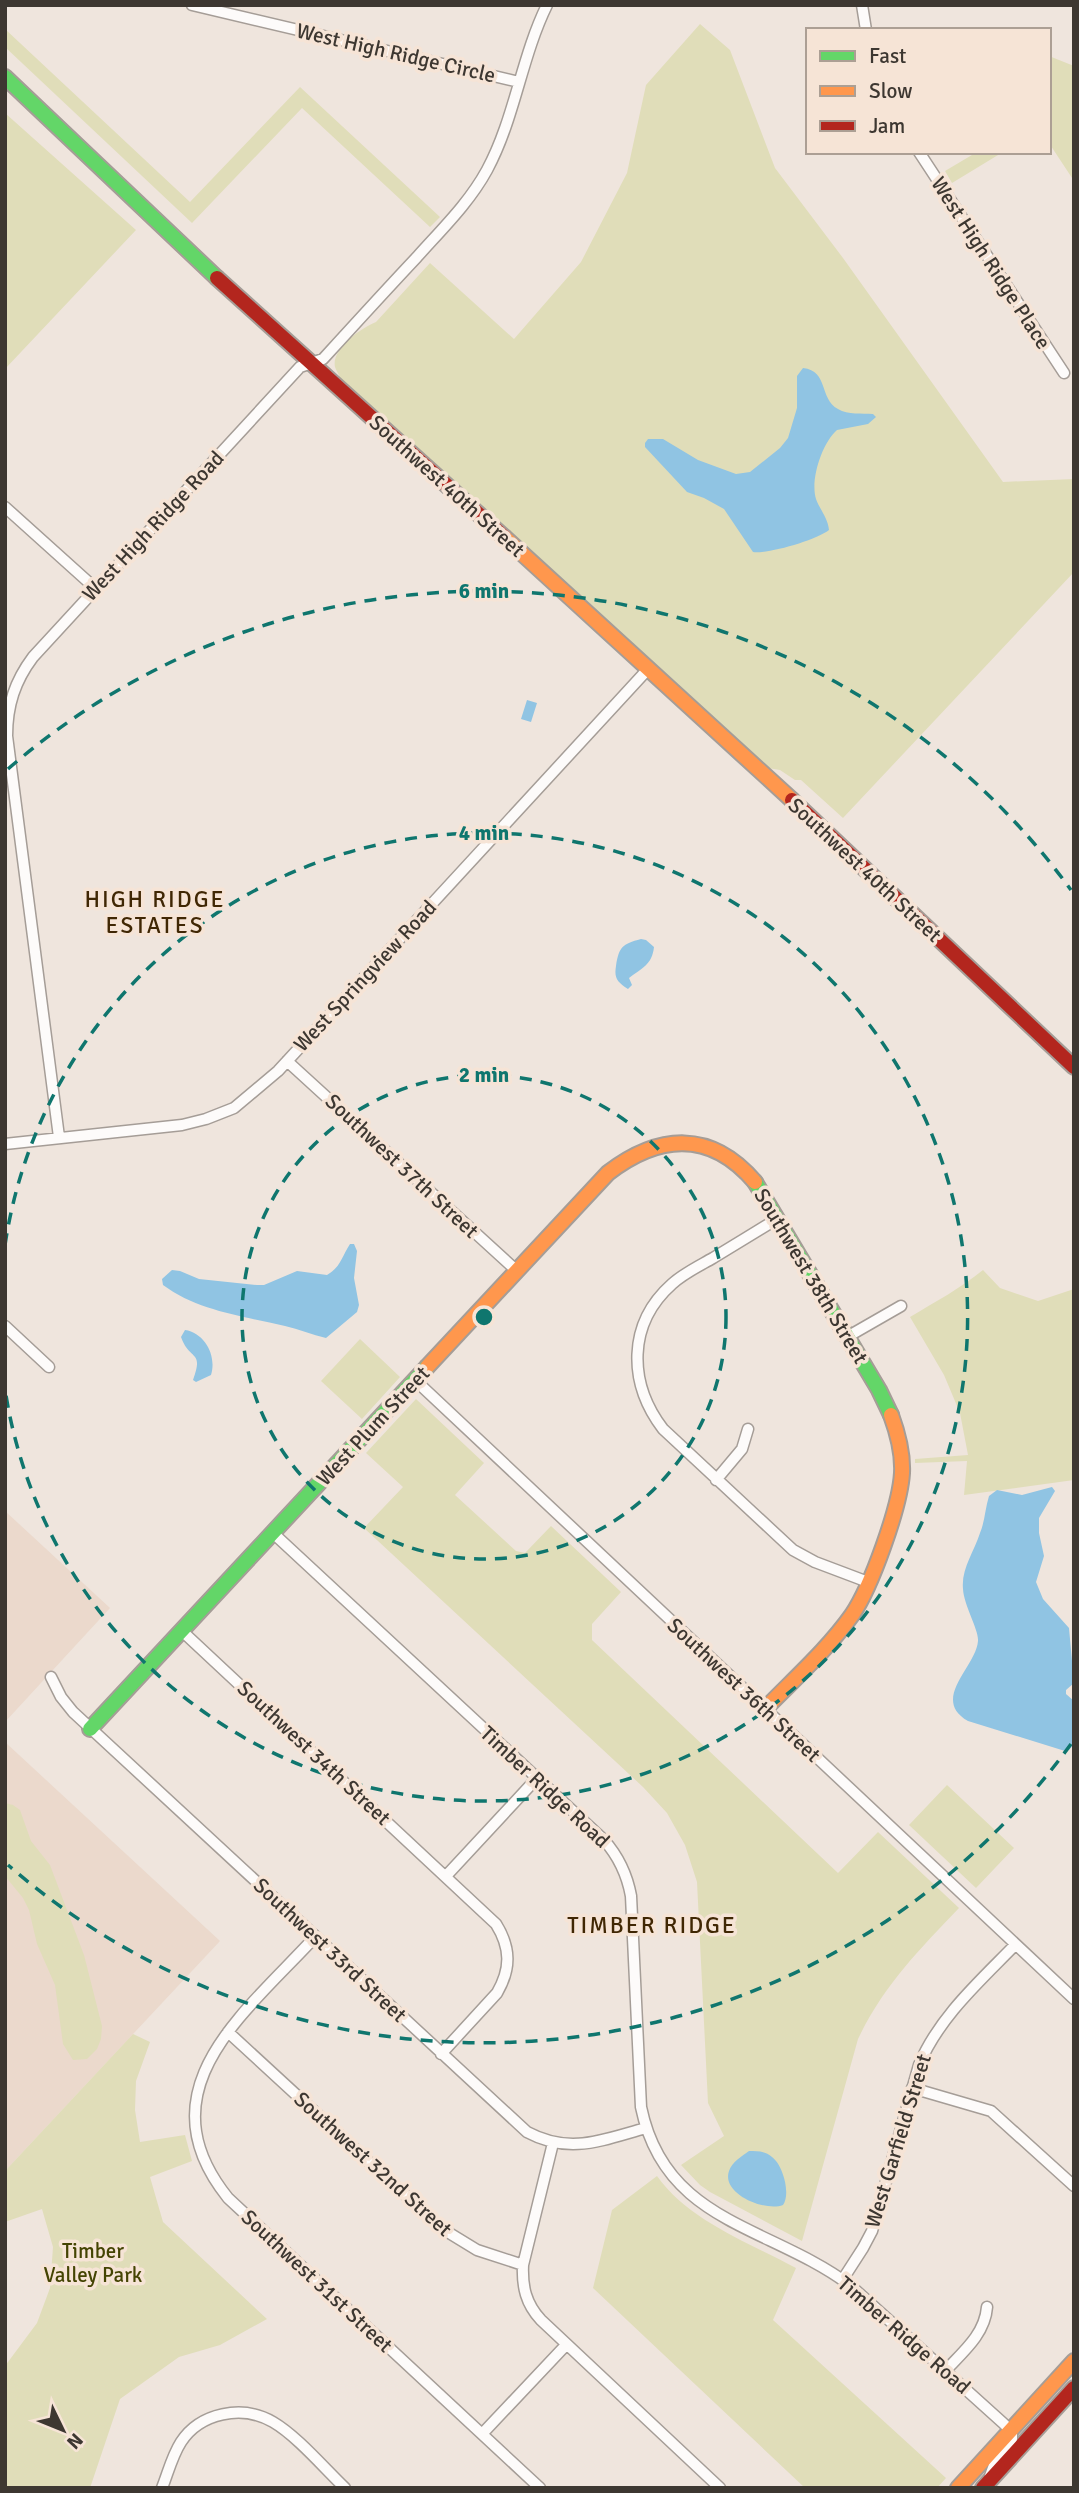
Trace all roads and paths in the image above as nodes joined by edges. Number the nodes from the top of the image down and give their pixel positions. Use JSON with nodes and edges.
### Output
{"nodes":[{"id":1,"x":192,"y":5,"type":"edge"},
{"id":2,"x":547,"y":5,"type":"edge"},
{"id":3,"x":862,"y":5,"type":"edge"},
{"id":4,"x":866,"y":28,"type":"edge"},
{"id":5,"x":5,"y":77,"type":"edge"},
{"id":6,"x":519,"y":82,"type":"junction"},
{"id":7,"x":920,"y":154,"type":"edge"},
{"id":8,"x":312,"y":363,"type":"junction"},
{"id":9,"x":1063,"y":373,"type":"dead end"},
{"id":10,"x":5,"y":507,"type":"edge"},
{"id":11,"x":96,"y":589,"type":"junction"},
{"id":12,"x":649,"y":668,"type":"junction"},
{"id":13,"x":287,"y":1061,"type":"junction"},
{"id":14,"x":1074,"y":1067,"type":"edge"},
{"id":15,"x":59,"y":1137,"type":"junction"},
{"id":16,"x":668,"y":1142,"type":"joint"},
{"id":17,"x":5,"y":1144,"type":"edge"},
{"id":18,"x":777,"y":1219,"type":"junction"},
{"id":19,"x":517,"y":1271,"type":"junction"},
{"id":20,"x":901,"y":1306,"type":"dead end"},
{"id":21,"x":5,"y":1326,"type":"edge"},
{"id":22,"x":847,"y":1337,"type":"junction"},
{"id":23,"x":49,"y":1367,"type":"dead end"},
{"id":24,"x":415,"y":1380,"type":"junction"},
{"id":25,"x":748,"y":1429,"type":"dead end"},
{"id":26,"x":716,"y":1480,"type":"junction"},
{"id":27,"x":273,"y":1533,"type":"junction"},
{"id":28,"x":868,"y":1582,"type":"junction"},
{"id":29,"x":182,"y":1631,"type":"junction"},
{"id":30,"x":51,"y":1677,"type":"dead end"},
{"id":31,"x":764,"y":1710,"type":"junction"},
{"id":32,"x":90,"y":1728,"type":"junction"},
{"id":33,"x":537,"y":1778,"type":"junction"},
{"id":34,"x":446,"y":1876,"type":"junction"},
{"id":35,"x":315,"y":1937,"type":"junction"},
{"id":36,"x":1015,"y":1945,"type":"junction"},
{"id":37,"x":1072,"y":1993,"type":"edge"},
{"id":38,"x":228,"y":2032,"type":"junction"},
{"id":39,"x":441,"y":2054,"type":"junction"},
{"id":40,"x":912,"y":2088,"type":"junction"},
{"id":41,"x":646,"y":2127,"type":"junction"},
{"id":42,"x":553,"y":2143,"type":"junction"},
{"id":43,"x":1074,"y":2186,"type":"edge"},
{"id":44,"x":523,"y":2265,"type":"junction"},
{"id":45,"x":843,"y":2279,"type":"junction"},
{"id":46,"x":987,"y":2307,"type":"dead end"},
{"id":47,"x":566,"y":2345,"type":"junction"},
{"id":48,"x":1074,"y":2361,"type":"edge"},
{"id":49,"x":945,"y":2371,"type":"junction"},
{"id":50,"x":1074,"y":2388,"type":"edge"},
{"id":51,"x":1010,"y":2430,"type":"junction"},
{"id":52,"x":482,"y":2434,"type":"junction"},
{"id":53,"x":985,"y":2486,"type":"edge"},
{"id":54,"x":162,"y":2488,"type":"edge"},
{"id":55,"x":345,"y":2488,"type":"edge"},
{"id":56,"x":540,"y":2488,"type":"edge"},
{"id":57,"x":720,"y":2488,"type":"edge"},
{"id":58,"x":958,"y":2488,"type":"edge"}],
"edges":[{"from":1,"to":6,"type":"street","name":"West High Ridge Circle"},
{"from":2,"to":6,"type":"street","name":"West High Ridge Road"},
{"from":3,"to":4,"type":"street"},
{"from":5,"to":8,"type":"main road","name":"Southwest 40th Street"},
{"from":6,"to":8,"type":"street","name":"West High Ridge Road"},
{"from":7,"to":9,"type":"street","name":"West High Ridge Place"},
{"from":8,"to":11,"type":"street","name":"West High Ridge Road"},
{"from":8,"to":12,"type":"main road","name":"Southwest 40th Street"},
{"from":10,"to":11,"type":"street"},
{"from":11,"to":15,"type":"street","name":"West High Ridge Road"},
{"from":12,"to":13,"type":"street","name":"West Springview Road"},
{"from":12,"to":14,"type":"main road","name":"Southwest 40th Street"},
{"from":13,"to":15,"type":"street","name":"West Springview Road"},
{"from":13,"to":19,"type":"street","name":"Southwest 37th Street"},
{"from":15,"to":17,"type":"street","name":"West Springview Road"},
{"from":16,"to":18,"type":"main road","name":"Southwest 38th Street"},
{"from":16,"to":19,"type":"main road","name":"West Plum Street"},
{"from":18,"to":22,"type":"main road","name":"Southwest 38th Street"},
{"from":18,"to":26,"type":"street"},
{"from":19,"to":24,"type":"main road","name":"West Plum Street"},
{"from":20,"to":22,"type":"street"},
{"from":21,"to":23,"type":"street"},
{"from":22,"to":28,"type":"main road","name":"Southwest 38th Street"},
{"from":24,"to":27,"type":"main road","name":"West Plum Street"},
{"from":24,"to":31,"type":"street","name":"Southwest 36th Street"},
{"from":25,"to":26,"type":"street"},
{"from":26,"to":28,"type":"street"},
{"from":27,"to":29,"type":"main road","name":"West Plum Street"},
{"from":27,"to":33,"type":"street","name":"Timber Ridge Road"},
{"from":28,"to":31,"type":"main road","name":"Southwest 38th Street"},
{"from":29,"to":32,"type":"main road","name":"West Plum Street"},
{"from":29,"to":34,"type":"street","name":"Southwest 34th Street"},
{"from":30,"to":32,"type":"street","name":"Southwest 33rd Street"},
{"from":31,"to":36,"type":"street","name":"Southwest 36th Street"},
{"from":32,"to":35,"type":"street","name":"Southwest 33rd Street"},
{"from":33,"to":34,"type":"street"},
{"from":33,"to":41,"type":"street","name":"Timber Ridge Road"},
{"from":34,"to":39,"type":"street","name":"Southwest 34th Street"},
{"from":35,"to":38,"type":"street","name":"Southwest 31st Street"},
{"from":35,"to":39,"type":"street","name":"Southwest 33rd Street"},
{"from":36,"to":37,"type":"street","name":"Southwest 36th Street"},
{"from":36,"to":40,"type":"street","name":"West Garfield Street"},
{"from":38,"to":44,"type":"street","name":"Southwest 32nd Street"},
{"from":38,"to":52,"type":"street","name":"Southwest 31st Street"},
{"from":39,"to":42,"type":"street","name":"Southwest 33rd Street"},
{"from":40,"to":43,"type":"street"},
{"from":40,"to":45,"type":"street","name":"West Garfield Street"},
{"from":41,"to":42,"type":"street","name":"Southwest 33rd Street"},
{"from":41,"to":45,"type":"street","name":"Timber Ridge Road"},
{"from":42,"to":44,"type":"street"},
{"from":44,"to":47,"type":"street"},
{"from":45,"to":49,"type":"street","name":"Timber Ridge Road"},
{"from":46,"to":49,"type":"street"},
{"from":47,"to":52,"type":"street"},
{"from":47,"to":57,"type":"street"},
{"from":48,"to":51,"type":"main road"},
{"from":49,"to":51,"type":"street","name":"Timber Ridge Road"},
{"from":50,"to":53,"type":"main road"},
{"from":51,"to":53,"type":"street"},
{"from":51,"to":58,"type":"main road"},
{"from":52,"to":56,"type":"street","name":"Southwest 31st Street"},
{"from":54,"to":55,"type":"street"}]}
